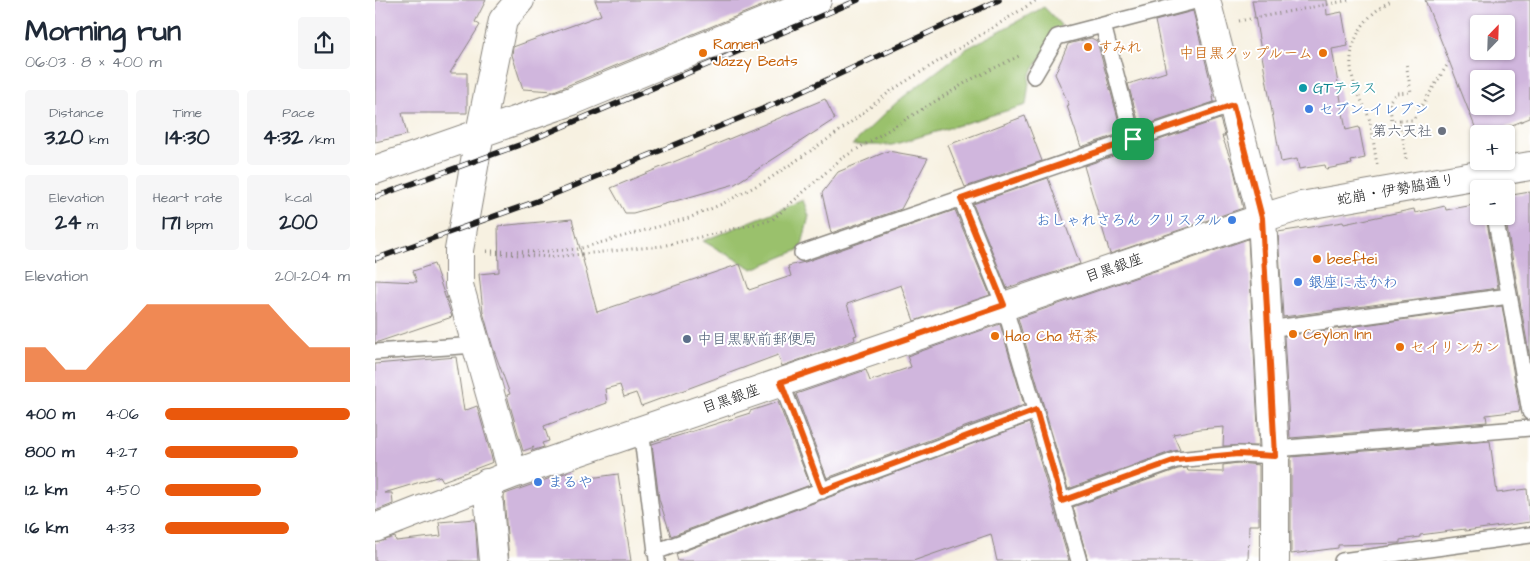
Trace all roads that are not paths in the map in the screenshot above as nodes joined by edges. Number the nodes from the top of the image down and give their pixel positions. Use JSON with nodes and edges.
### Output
{"nodes":[{"id":1,"x":520,"y":0,"type":"edge"},
{"id":2,"x":817,"y":0,"type":"edge"},
{"id":3,"x":1199,"y":0,"type":"edge"},
{"id":4,"x":1205,"y":0,"type":"edge"},
{"id":5,"x":1103,"y":25,"type":"junction"},
{"id":6,"x":1034,"y":76,"type":"dead end"},
{"id":7,"x":1233,"y":105,"type":"junction"},
{"id":8,"x":480,"y":133,"type":"junction"},
{"id":9,"x":1133,"y":139,"type":"junction"},
{"id":10,"x":1530,"y":166,"type":"edge"},
{"id":11,"x":375,"y":170,"type":"edge"},
{"id":12,"x":1491,"y":180,"type":"edge"},
{"id":13,"x":1470,"y":183,"type":"edge"},
{"id":14,"x":961,"y":199,"type":"junction"},
{"id":15,"x":1262,"y":218,"type":"junction"},
{"id":16,"x":1497,"y":225,"type":"edge"},
{"id":17,"x":802,"y":253,"type":"dead end"},
{"id":18,"x":1509,"y":296,"type":"junction"},
{"id":19,"x":1004,"y":305,"type":"junction"},
{"id":20,"x":1268,"y":329,"type":"junction"},
{"id":21,"x":476,"y":345,"type":"junction"},
{"id":22,"x":375,"y":352,"type":"edge"},
{"id":23,"x":781,"y":382,"type":"junction"},
{"id":24,"x":1036,"y":410,"type":"junction"},
{"id":25,"x":1530,"y":412,"type":"edge"},
{"id":26,"x":1530,"y":428,"type":"edge"},
{"id":27,"x":641,"y":430,"type":"junction"},
{"id":28,"x":1275,"y":453,"type":"junction"},
{"id":29,"x":513,"y":474,"type":"junction"},
{"id":30,"x":487,"y":484,"type":"junction"},
{"id":31,"x":822,"y":491,"type":"junction"},
{"id":32,"x":1062,"y":501,"type":"junction"},
{"id":33,"x":375,"y":528,"type":"edge"},
{"id":34,"x":1530,"y":535,"type":"edge"},
{"id":35,"x":656,"y":556,"type":"edge"},
{"id":36,"x":494,"y":561,"type":"edge"},
{"id":37,"x":1079,"y":561,"type":"edge"},
{"id":38,"x":1275,"y":561,"type":"edge"},
{"id":39,"x":1342,"y":561,"type":"edge"}],
"edges":[{"from":1,"to":8,"type":"street"},
{"from":2,"to":8,"type":"street"},
{"from":3,"to":5,"type":"lane"},
{"from":4,"to":7,"type":"street"},
{"from":5,"to":6,"type":"lane"},
{"from":5,"to":9,"type":"lane"},
{"from":7,"to":9,"type":"lane"},
{"from":7,"to":15,"type":"street"},
{"from":8,"to":11,"type":"street"},
{"from":8,"to":21,"type":"street"},
{"from":9,"to":14,"type":"lane"},
{"from":10,"to":12,"type":"street","name":"蛇崩・伊勢脇通り"},
{"from":13,"to":15,"type":"street","name":"蛇崩・伊勢脇通り"},
{"from":14,"to":17,"type":"lane"},
{"from":14,"to":19,"type":"lane"},
{"from":15,"to":19,"type":"street","name":"目黒銀座"},
{"from":15,"to":20,"type":"street"},
{"from":16,"to":18,"type":"lane"},
{"from":18,"to":20,"type":"lane"},
{"from":18,"to":25,"type":"lane"},
{"from":19,"to":23,"type":"street","name":"目黒銀座"},
{"from":19,"to":24,"type":"lane"},
{"from":20,"to":28,"type":"street"},
{"from":21,"to":22,"type":"lane"},
{"from":21,"to":29,"type":"street"},
{"from":23,"to":27,"type":"street","name":"目黒銀座"},
{"from":23,"to":31,"type":"lane"},
{"from":24,"to":31,"type":"lane"},
{"from":24,"to":32,"type":"lane"},
{"from":26,"to":28,"type":"lane"},
{"from":27,"to":29,"type":"street","name":"目黒銀座"},
{"from":27,"to":35,"type":"lane"},
{"from":28,"to":32,"type":"lane"},
{"from":28,"to":38,"type":"street"},
{"from":29,"to":30,"type":"street"},
{"from":30,"to":33,"type":"street"},
{"from":30,"to":36,"type":"street"},
{"from":31,"to":35,"type":"lane"},
{"from":32,"to":37,"type":"lane"},
{"from":34,"to":39,"type":"lane"}]}
